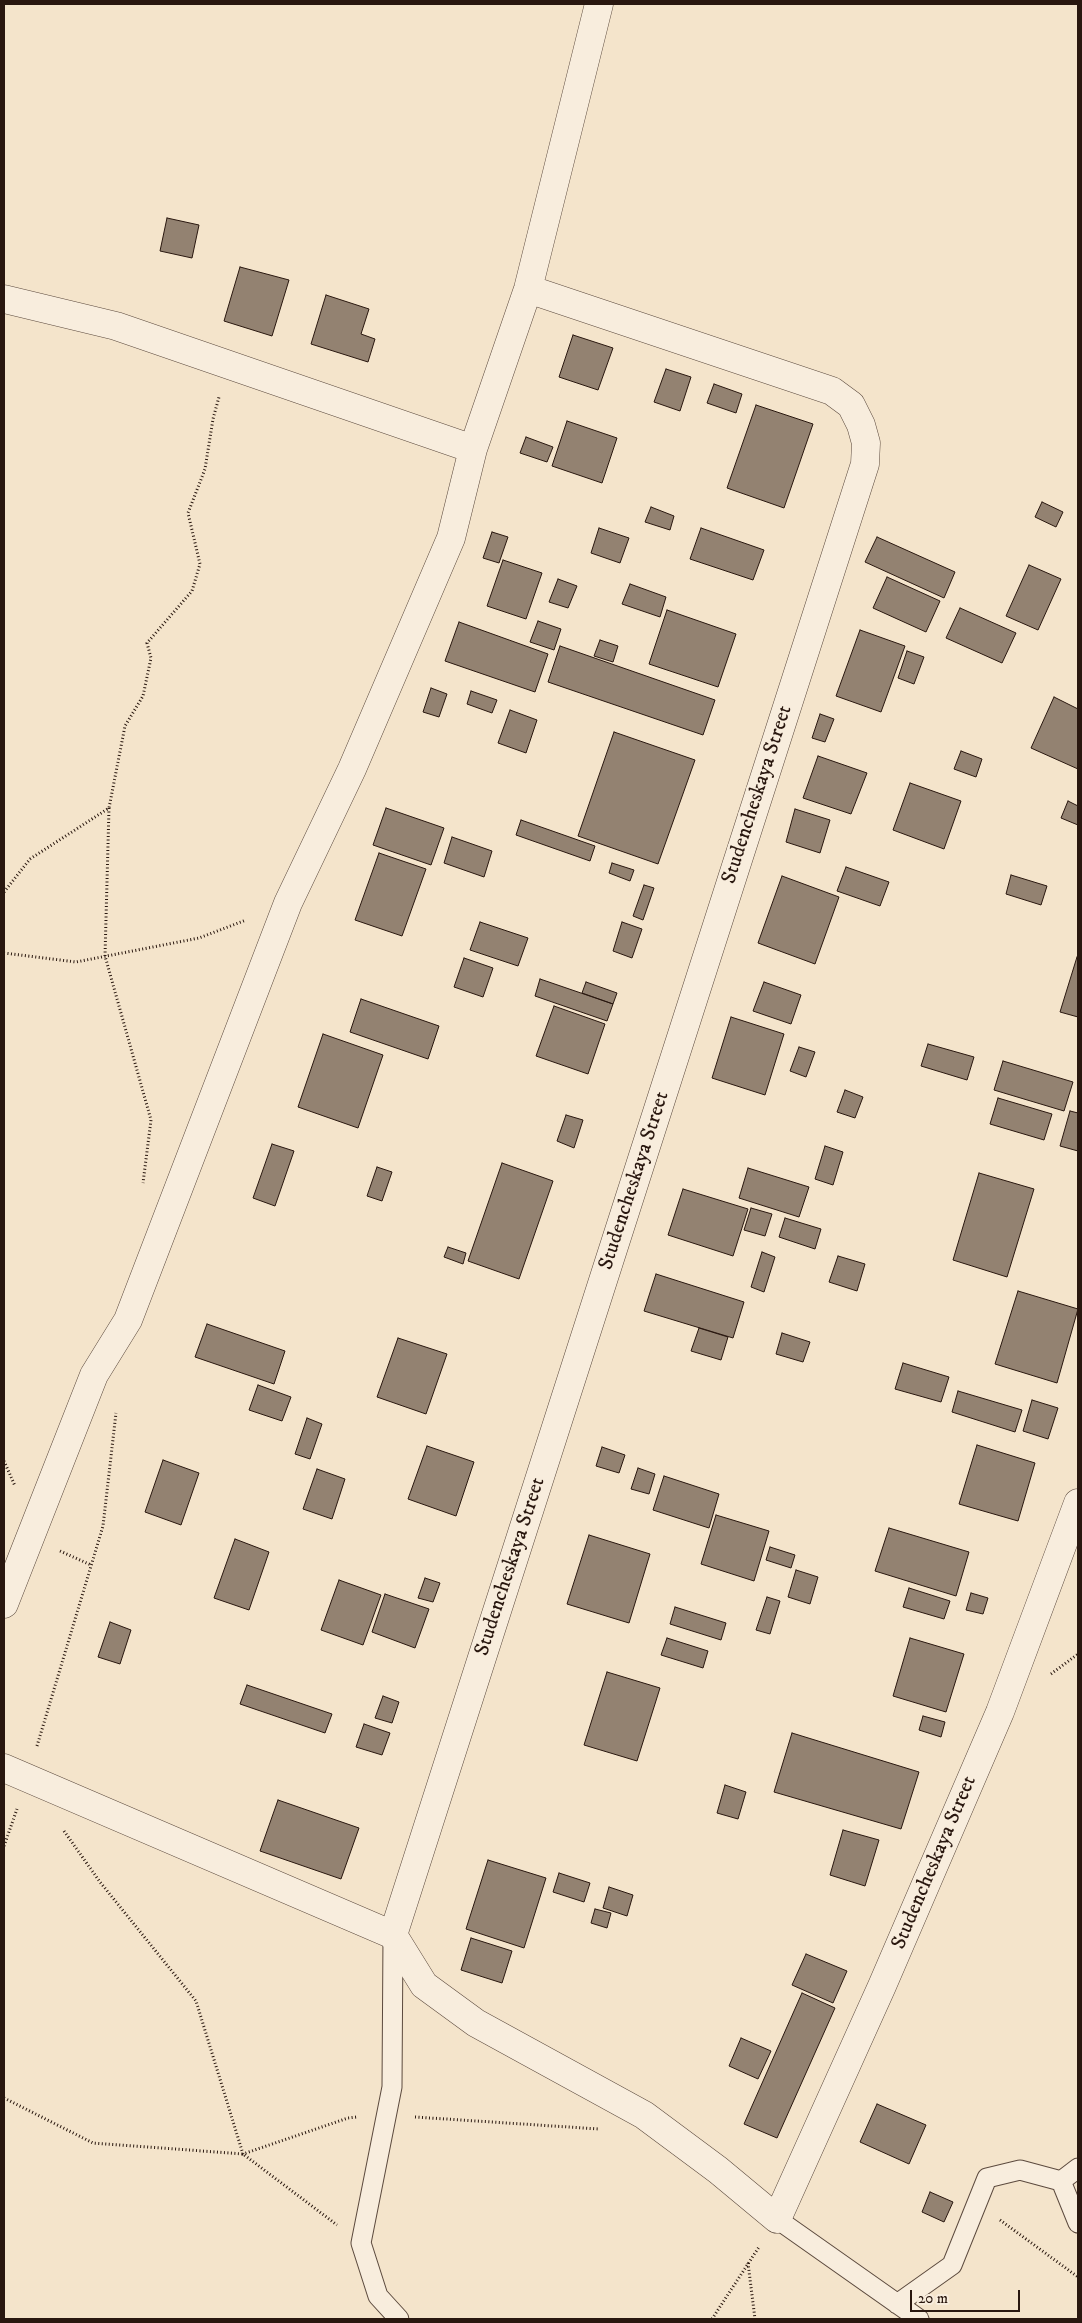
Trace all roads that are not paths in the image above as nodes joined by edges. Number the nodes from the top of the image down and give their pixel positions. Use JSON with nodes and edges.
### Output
{"nodes":[{"id":1,"x":600,"y":4,"type":"edge"},
{"id":2,"x":528,"y":289,"type":"junction"},
{"id":3,"x":4,"y":299,"type":"edge"},
{"id":4,"x":473,"y":449,"type":"junction"},
{"id":5,"x":1078,"y":1502,"type":"edge"},
{"id":6,"x":4,"y":1604,"type":"edge"},
{"id":7,"x":16,"y":1773,"type":"edge"},
{"id":8,"x":393,"y":1936,"type":"junction"},
{"id":9,"x":1078,"y":2168,"type":"edge"},
{"id":10,"x":1061,"y":2181,"type":"junction"},
{"id":11,"x":777,"y":2219,"type":"junction"},
{"id":12,"x":1078,"y":2223,"type":"edge"},
{"id":13,"x":897,"y":2304,"type":"junction"},
{"id":14,"x":399,"y":2319,"type":"edge"},
{"id":15,"x":919,"y":2319,"type":"edge"}],
"edges":[{"from":1,"to":2,"type":"street"},
{"from":2,"to":4,"type":"street"},
{"from":2,"to":8,"type":"street","name":"Studencheskaya Street"},
{"from":3,"to":4,"type":"street"},
{"from":4,"to":6,"type":"street"},
{"from":5,"to":11,"type":"street","name":"Studencheskaya Street"},
{"from":7,"to":8,"type":"street"},
{"from":8,"to":11,"type":"street"},
{"from":8,"to":14,"type":"lane"},
{"from":9,"to":10,"type":"lane"},
{"from":10,"to":12,"type":"lane"},
{"from":10,"to":13,"type":"lane"},
{"from":11,"to":13,"type":"lane"},
{"from":13,"to":15,"type":"lane"}]}
